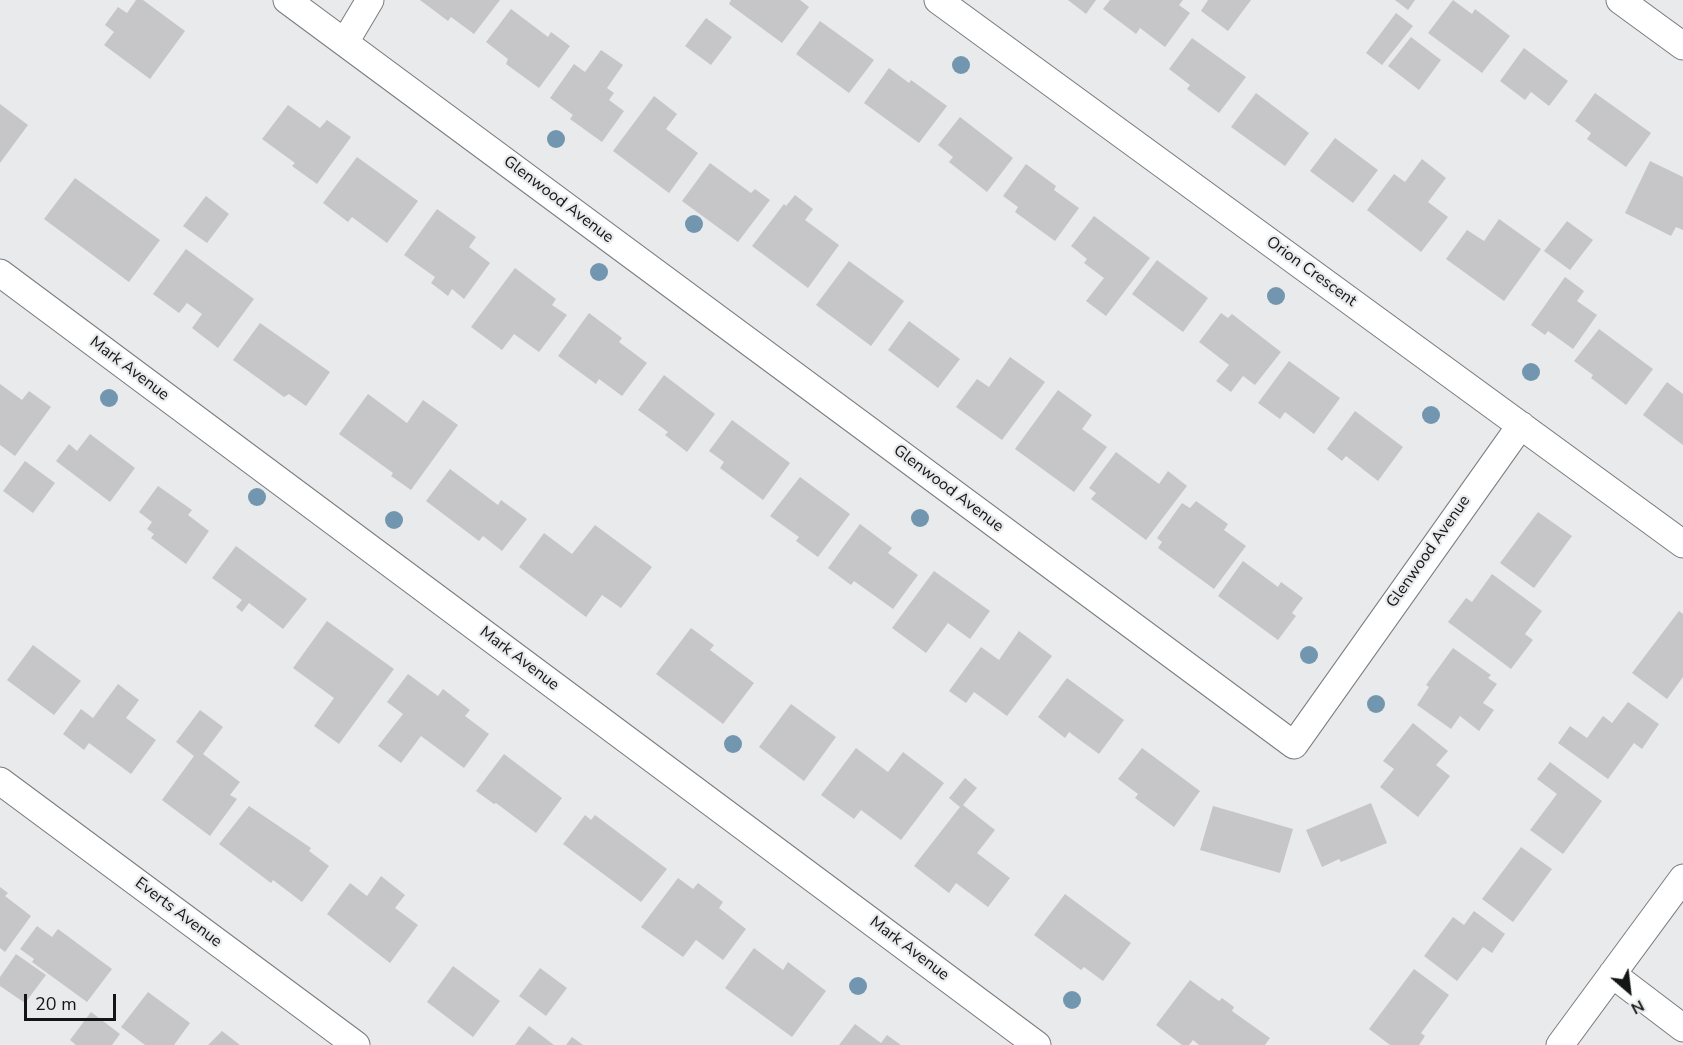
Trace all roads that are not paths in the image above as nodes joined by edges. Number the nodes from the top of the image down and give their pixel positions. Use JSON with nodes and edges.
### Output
{"nodes":[{"id":1,"x":287,"y":0,"type":"edge"},
{"id":2,"x":370,"y":0,"type":"edge"},
{"id":3,"x":939,"y":0,"type":"edge"},
{"id":4,"x":1620,"y":0,"type":"edge"},
{"id":5,"x":345,"y":42,"type":"junction"},
{"id":6,"x":1683,"y":46,"type":"edge"},
{"id":7,"x":0,"y":273,"type":"edge"},
{"id":8,"x":1521,"y":425,"type":"junction"},
{"id":9,"x":1683,"y":544,"type":"edge"},
{"id":10,"x":0,"y":781,"type":"edge"},
{"id":11,"x":1683,"y":878,"type":"edge"},
{"id":12,"x":1612,"y":974,"type":"junction"},
{"id":13,"x":1683,"y":1028,"type":"edge"},
{"id":14,"x":356,"y":1045,"type":"edge"},
{"id":15,"x":1037,"y":1045,"type":"edge"},
{"id":16,"x":1560,"y":1045,"type":"edge"}],
"edges":[{"from":1,"to":5,"type":"street","name":"Glenwood Avenue"},
{"from":2,"to":5,"type":"street"},
{"from":3,"to":8,"type":"street","name":"Orion Crescent"},
{"from":4,"to":6,"type":"street"},
{"from":5,"to":8,"type":"street","name":"Glenwood Avenue"},
{"from":7,"to":15,"type":"street","name":"Mark Avenue"},
{"from":8,"to":9,"type":"street","name":"Orion Crescent"},
{"from":10,"to":14,"type":"street","name":"Everts Avenue"},
{"from":11,"to":12,"type":"street"},
{"from":12,"to":13,"type":"street"},
{"from":12,"to":16,"type":"street"}]}
